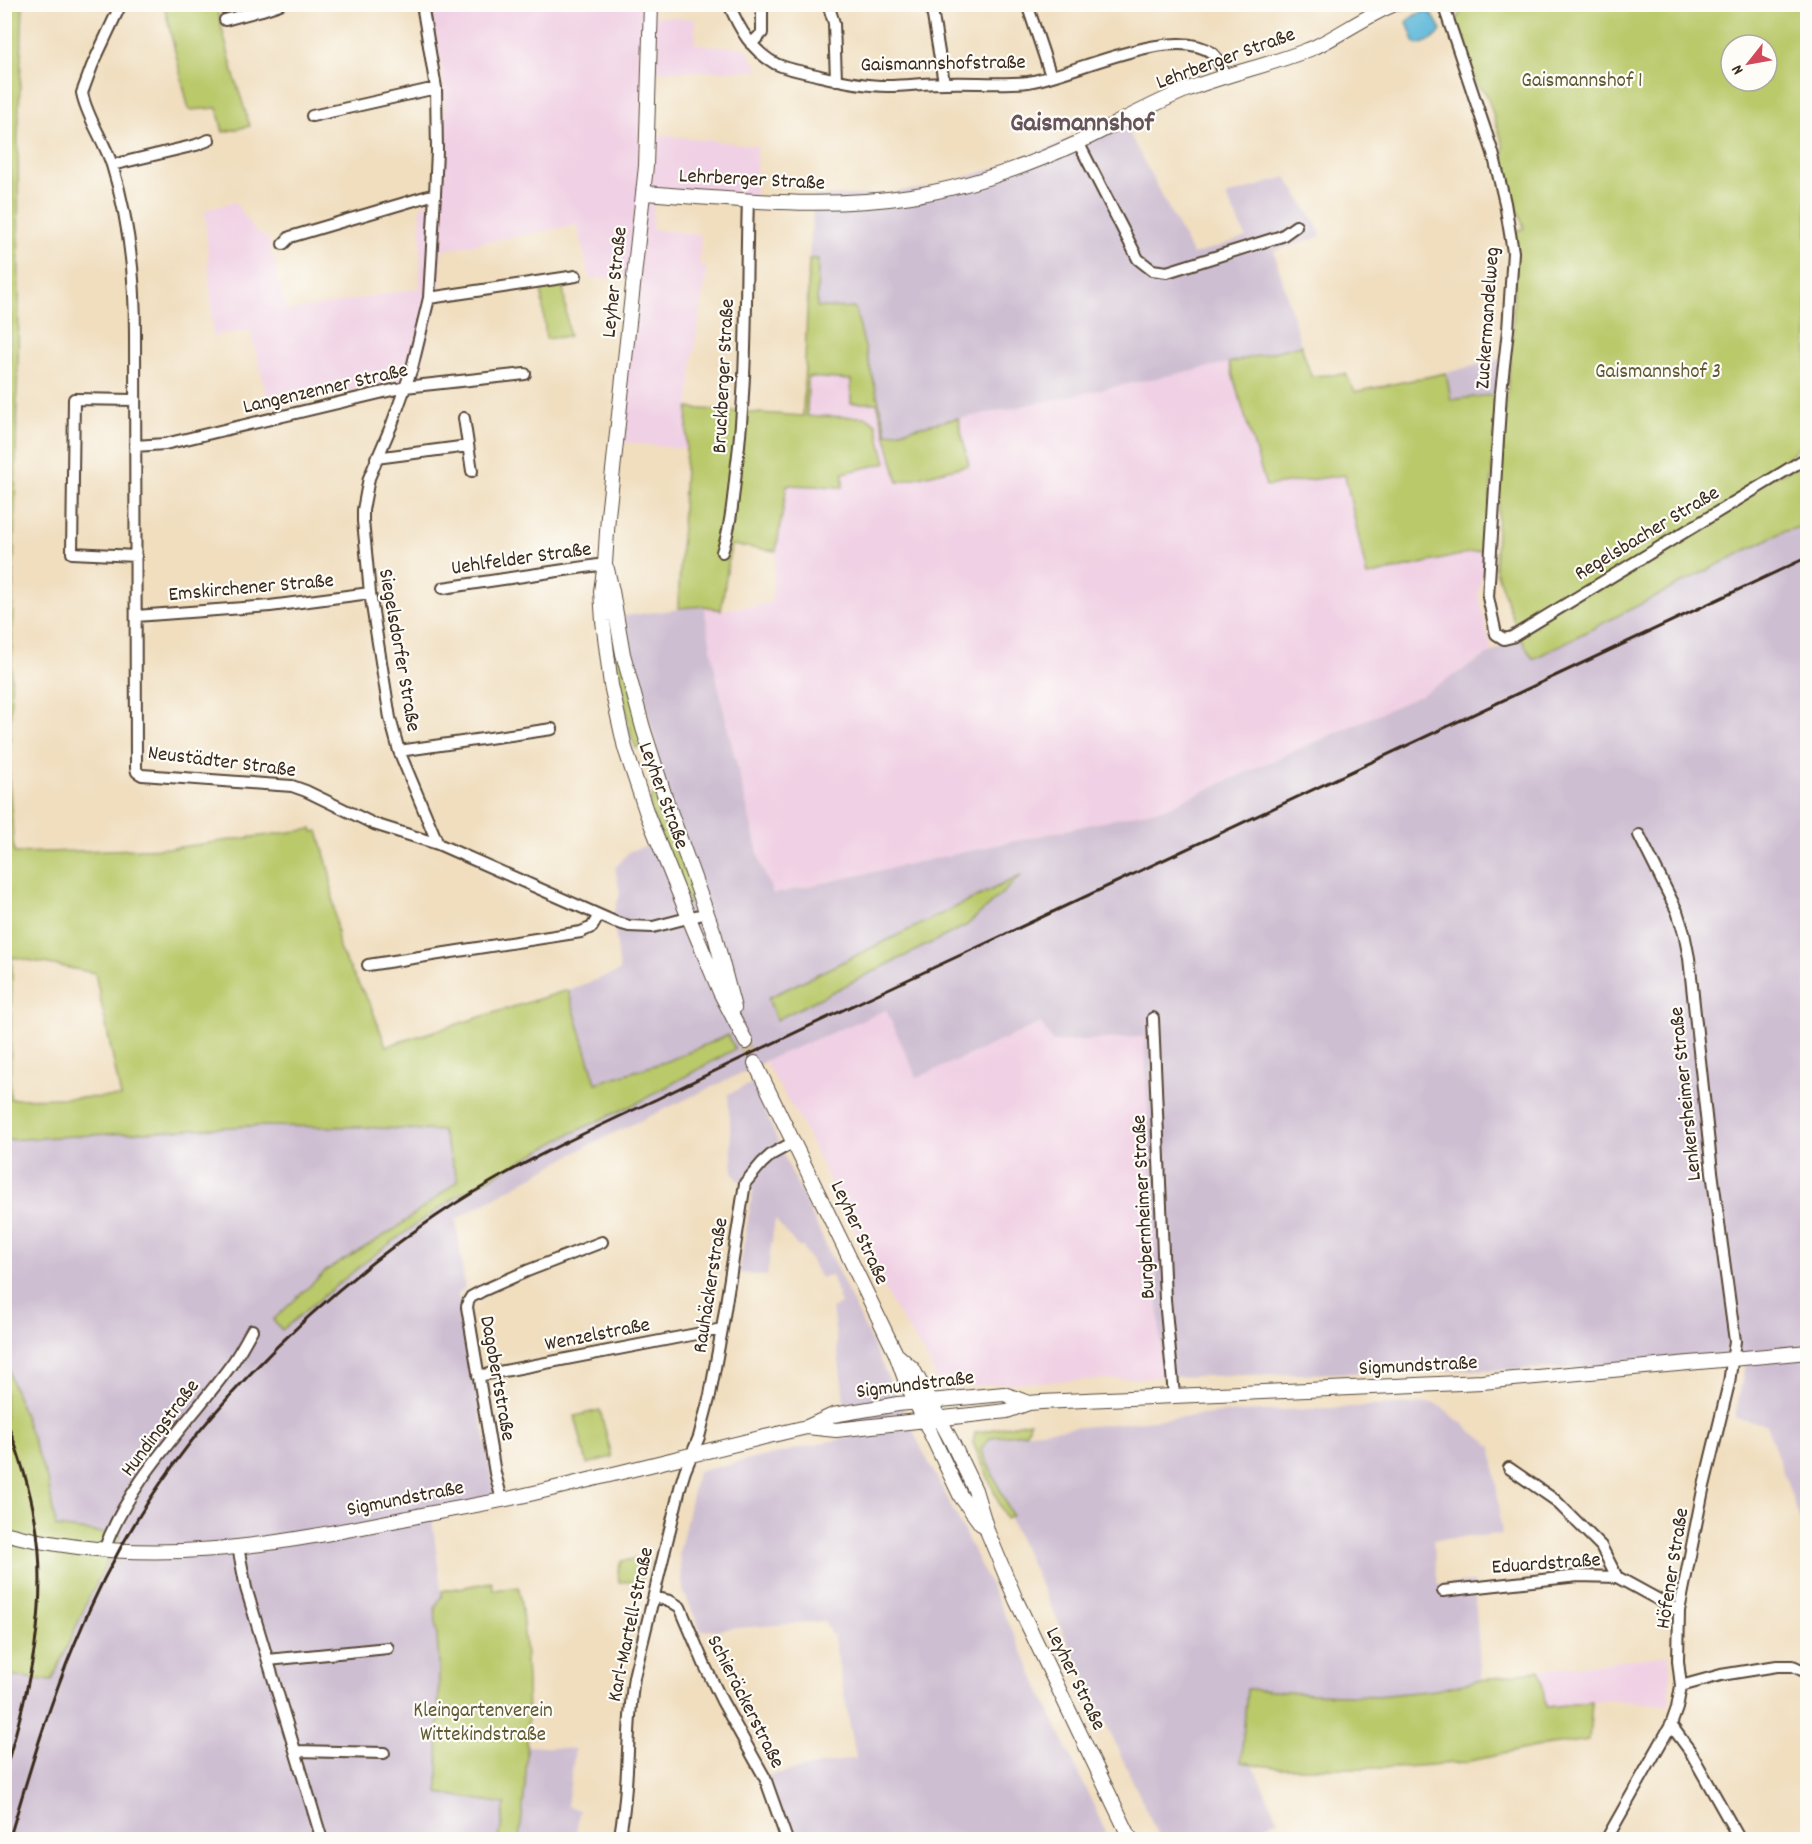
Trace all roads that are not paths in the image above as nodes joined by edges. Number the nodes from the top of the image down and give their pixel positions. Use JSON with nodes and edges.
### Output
{"nodes":[{"id":1,"x":122,"y":4,"type":"edge"},
{"id":2,"x":280,"y":4,"type":"edge"},
{"id":3,"x":422,"y":4,"type":"edge"},
{"id":4,"x":651,"y":4,"type":"edge"},
{"id":5,"x":729,"y":4,"type":"edge"},
{"id":6,"x":762,"y":4,"type":"edge"},
{"id":7,"x":828,"y":4,"type":"edge"},
{"id":8,"x":931,"y":4,"type":"edge"},
{"id":9,"x":1027,"y":4,"type":"edge"},
{"id":10,"x":1395,"y":4,"type":"edge"},
{"id":11,"x":1443,"y":4,"type":"edge"},
{"id":12,"x":261,"y":7,"type":"edge"},
{"id":13,"x":225,"y":20,"type":"dead end"},
{"id":14,"x":751,"y":44,"type":"junction"},
{"id":15,"x":1050,"y":76,"type":"junction"},
{"id":16,"x":1225,"y":76,"type":"junction"},
{"id":17,"x":836,"y":80,"type":"junction"},
{"id":18,"x":944,"y":82,"type":"junction"},
{"id":19,"x":436,"y":88,"type":"junction"},
{"id":20,"x":312,"y":116,"type":"dead end"},
{"id":21,"x":209,"y":140,"type":"dead end"},
{"id":22,"x":1078,"y":142,"type":"junction"},
{"id":23,"x":112,"y":165,"type":"junction"},
{"id":24,"x":644,"y":193,"type":"junction"},
{"id":25,"x":435,"y":194,"type":"junction"},
{"id":26,"x":748,"y":200,"type":"junction"},
{"id":27,"x":1296,"y":226,"type":"dead end"},
{"id":28,"x":284,"y":244,"type":"dead end"},
{"id":29,"x":576,"y":276,"type":"dead end"},
{"id":30,"x":429,"y":298,"type":"junction"},
{"id":31,"x":525,"y":374,"type":"dead end"},
{"id":32,"x":405,"y":387,"type":"junction"},
{"id":33,"x":135,"y":400,"type":"junction"},
{"id":34,"x":464,"y":418,"type":"dead end"},
{"id":35,"x":135,"y":446,"type":"junction"},
{"id":36,"x":468,"y":446,"type":"junction"},
{"id":37,"x":1808,"y":457,"type":"edge"},
{"id":38,"x":376,"y":458,"type":"junction"},
{"id":39,"x":472,"y":471,"type":"dead end"},
{"id":40,"x":722,"y":552,"type":"dead end"},
{"id":41,"x":136,"y":556,"type":"junction"},
{"id":42,"x":605,"y":564,"type":"junction"},
{"id":43,"x":443,"y":588,"type":"dead end"},
{"id":44,"x":370,"y":593,"type":"junction"},
{"id":45,"x":136,"y":616,"type":"junction"},
{"id":46,"x":1504,"y":639,"type":"joint"},
{"id":47,"x":552,"y":729,"type":"dead end"},
{"id":48,"x":399,"y":751,"type":"junction"},
{"id":49,"x":1639,"y":835,"type":"dead end"},
{"id":50,"x":438,"y":844,"type":"junction"},
{"id":51,"x":707,"y":913,"type":"junction"},
{"id":52,"x":599,"y":915,"type":"junction"},
{"id":53,"x":689,"y":918,"type":"junction"},
{"id":54,"x":368,"y":964,"type":"dead end"},
{"id":55,"x":1153,"y":1018,"type":"dead end"},
{"id":56,"x":739,"y":1028,"type":"junction"},
{"id":57,"x":746,"y":1042,"type":"tunnel mouth"},
{"id":58,"x":755,"y":1063,"type":"tunnel mouth"},
{"id":59,"x":794,"y":1142,"type":"junction"},
{"id":60,"x":602,"y":1242,"type":"dead end"},
{"id":61,"x":722,"y":1329,"type":"junction"},
{"id":62,"x":252,"y":1330,"type":"dead end"},
{"id":63,"x":1808,"y":1352,"type":"edge"},
{"id":64,"x":896,"y":1354,"type":"junction"},
{"id":65,"x":1733,"y":1359,"type":"junction"},
{"id":66,"x":478,"y":1376,"type":"junction"},
{"id":67,"x":1174,"y":1395,"type":"junction"},
{"id":68,"x":932,"y":1401,"type":"junction"},
{"id":69,"x":916,"y":1402,"type":"junction"},
{"id":70,"x":1029,"y":1403,"type":"junction"},
{"id":71,"x":940,"y":1418,"type":"junction"},
{"id":72,"x":924,"y":1419,"type":"junction"},
{"id":73,"x":807,"y":1427,"type":"junction"},
{"id":74,"x":691,"y":1455,"type":"junction"},
{"id":75,"x":1509,"y":1468,"type":"dead end"},
{"id":76,"x":502,"y":1500,"type":"junction"},
{"id":77,"x":4,"y":1533,"type":"edge"},
{"id":78,"x":988,"y":1533,"type":"junction"},
{"id":79,"x":238,"y":1547,"type":"junction"},
{"id":80,"x":104,"y":1550,"type":"junction"},
{"id":81,"x":1617,"y":1577,"type":"junction"},
{"id":82,"x":1443,"y":1591,"type":"dead end"},
{"id":83,"x":654,"y":1597,"type":"junction"},
{"id":84,"x":1679,"y":1611,"type":"junction"},
{"id":85,"x":388,"y":1648,"type":"dead end"},
{"id":86,"x":268,"y":1660,"type":"junction"},
{"id":87,"x":1808,"y":1673,"type":"edge"},
{"id":88,"x":1681,"y":1686,"type":"junction"},
{"id":89,"x":1671,"y":1725,"type":"junction"},
{"id":90,"x":296,"y":1751,"type":"junction"},
{"id":91,"x":384,"y":1753,"type":"dead end"},
{"id":92,"x":322,"y":1839,"type":"edge"},
{"id":93,"x":619,"y":1839,"type":"edge"},
{"id":94,"x":787,"y":1839,"type":"edge"},
{"id":95,"x":1131,"y":1839,"type":"edge"},
{"id":96,"x":1606,"y":1839,"type":"edge"},
{"id":97,"x":1740,"y":1839,"type":"edge"}],
"edges":[{"from":1,"to":23,"type":"street","name":"Neustädter Straße"},
{"from":2,"to":12,"type":"street"},
{"from":3,"to":19,"type":"street","name":"Siegelsdorfer Straße"},
{"from":4,"to":24,"type":"main road","name":"Leyher Straße"},
{"from":5,"to":14,"type":"street","name":"Gaismannshofstraße"},
{"from":6,"to":14,"type":"street"},
{"from":7,"to":17,"type":"street","name":"Gaismannshofstraße"},
{"from":8,"to":18,"type":"street"},
{"from":9,"to":15,"type":"street","name":"Gaismannshofstraße"},
{"from":10,"to":16,"type":"main road","name":"Lehrberger Straße"},
{"from":11,"to":46,"type":"street","name":"Zuckermandelweg"},
{"from":12,"to":13,"type":"street"},
{"from":14,"to":17,"type":"street","name":"Gaismannshofstraße"},
{"from":15,"to":16,"type":"street","name":"Gaismannshofstraße"},
{"from":15,"to":18,"type":"street","name":"Gaismannshofstraße"},
{"from":16,"to":22,"type":"main road","name":"Lehrberger Straße"},
{"from":17,"to":18,"type":"street","name":"Gaismannshofstraße"},
{"from":19,"to":20,"type":"street"},
{"from":19,"to":25,"type":"street","name":"Siegelsdorfer Straße"},
{"from":21,"to":23,"type":"street"},
{"from":22,"to":26,"type":"main road","name":"Lehrberger Straße"},
{"from":22,"to":27,"type":"street"},
{"from":23,"to":33,"type":"street","name":"Neustädter Straße"},
{"from":24,"to":26,"type":"main road","name":"Lehrberger Straße"},
{"from":24,"to":42,"type":"main road","name":"Leyher Straße"},
{"from":25,"to":28,"type":"street"},
{"from":25,"to":30,"type":"street","name":"Siegelsdorfer Straße"},
{"from":26,"to":40,"type":"street","name":"Bruckberger Straße"},
{"from":29,"to":30,"type":"street"},
{"from":30,"to":32,"type":"street","name":"Siegelsdorfer Straße"},
{"from":31,"to":32,"type":"street","name":"Langenzenner Straße"},
{"from":32,"to":35,"type":"street","name":"Langenzenner Straße"},
{"from":32,"to":38,"type":"street","name":"Siegelsdorfer Straße"},
{"from":33,"to":35,"type":"street","name":"Neustädter Straße"},
{"from":33,"to":41,"type":"street"},
{"from":34,"to":36,"type":"street"},
{"from":35,"to":41,"type":"street","name":"Neustädter Straße"},
{"from":36,"to":38,"type":"street"},
{"from":36,"to":39,"type":"street"},
{"from":37,"to":46,"type":"street","name":"Regelsbacher Straße"},
{"from":38,"to":44,"type":"street","name":"Siegelsdorfer Straße"},
{"from":41,"to":45,"type":"street","name":"Neustädter Straße"},
{"from":42,"to":43,"type":"street","name":"Uehlfelder Straße"},
{"from":42,"to":51,"type":"main road","name":"Leyher Straße"},
{"from":42,"to":53,"type":"main road","name":"Leyher Straße"},
{"from":44,"to":45,"type":"street","name":"Emskirchener Straße"},
{"from":44,"to":48,"type":"street","name":"Siegelsdorfer Straße"},
{"from":45,"to":50,"type":"street","name":"Neustädter Straße"},
{"from":47,"to":48,"type":"street"},
{"from":48,"to":50,"type":"street","name":"Siegelsdorfer Straße"},
{"from":49,"to":65,"type":"street","name":"Lenkersheimer Straße"},
{"from":50,"to":52,"type":"street","name":"Neustädter Straße"},
{"from":51,"to":53,"type":"street","name":"Neustädter Straße"},
{"from":51,"to":56,"type":"main road","name":"Leyher Straße"},
{"from":52,"to":53,"type":"street","name":"Neustädter Straße"},
{"from":52,"to":54,"type":"street"},
{"from":53,"to":56,"type":"main road","name":"Leyher Straße"},
{"from":55,"to":67,"type":"street","name":"Burgbernheimer Straße"},
{"from":56,"to":57,"type":"main road","name":"Leyher Straße"},
{"from":58,"to":59,"type":"main road","name":"Leyher Straße"},
{"from":59,"to":61,"type":"street","name":"Rauhäckerstraße"},
{"from":59,"to":64,"type":"main road","name":"Leyher Straße"},
{"from":60,"to":66,"type":"street","name":"Dagobertstraße"},
{"from":61,"to":66,"type":"street","name":"Wenzelstraße"},
{"from":61,"to":74,"type":"street","name":"Rauhäckerstraße"},
{"from":62,"to":80,"type":"street","name":"Hundingstraße"},
{"from":63,"to":65,"type":"main road","name":"Sigmundstraße"},
{"from":64,"to":68,"type":"main road","name":"Leyher Straße"},
{"from":64,"to":69,"type":"main road","name":"Leyher Straße"},
{"from":65,"to":67,"type":"main road","name":"Sigmundstraße"},
{"from":65,"to":84,"type":"street","name":"Höfener Straße"},
{"from":66,"to":76,"type":"street","name":"Dagobertstraße"},
{"from":67,"to":70,"type":"main road","name":"Sigmundstraße"},
{"from":68,"to":69,"type":"main road","name":"Sigmundstraße"},
{"from":68,"to":70,"type":"main road","name":"Sigmundstraße"},
{"from":68,"to":71,"type":"main road","name":"Leyher Straße"},
{"from":69,"to":72,"type":"main road","name":"Leyher Straße"},
{"from":69,"to":73,"type":"main road","name":"Sigmundstraße"},
{"from":70,"to":71,"type":"main road","name":"Sigmundstraße"},
{"from":71,"to":72,"type":"main road","name":"Sigmundstraße"},
{"from":71,"to":78,"type":"main road","name":"Leyher Straße"},
{"from":72,"to":73,"type":"main road","name":"Sigmundstraße"},
{"from":72,"to":78,"type":"main road","name":"Leyher Straße"},
{"from":73,"to":74,"type":"main road","name":"Sigmundstraße"},
{"from":74,"to":76,"type":"main road","name":"Sigmundstraße"},
{"from":74,"to":83,"type":"street","name":"Karl-Martell-Straße"},
{"from":75,"to":81,"type":"street"},
{"from":76,"to":79,"type":"main road","name":"Sigmundstraße"},
{"from":77,"to":80,"type":"main road","name":"Sigmundstraße"},
{"from":78,"to":95,"type":"main road","name":"Leyher Straße"},
{"from":79,"to":80,"type":"main road","name":"Sigmundstraße"},
{"from":79,"to":86,"type":"street"},
{"from":81,"to":82,"type":"street","name":"Eduardstraße"},
{"from":81,"to":84,"type":"street","name":"Eduardstraße"},
{"from":83,"to":93,"type":"street","name":"Karl-Martell-Straße"},
{"from":83,"to":94,"type":"street","name":"Schieräckerstraße"},
{"from":84,"to":88,"type":"street","name":"Höfener Straße"},
{"from":85,"to":86,"type":"street"},
{"from":86,"to":90,"type":"street"},
{"from":87,"to":88,"type":"street"},
{"from":88,"to":89,"type":"street","name":"Höfener Straße"},
{"from":89,"to":96,"type":"street","name":"Höfener Straße"},
{"from":89,"to":97,"type":"street"},
{"from":90,"to":91,"type":"street"},
{"from":90,"to":92,"type":"street"}]}
